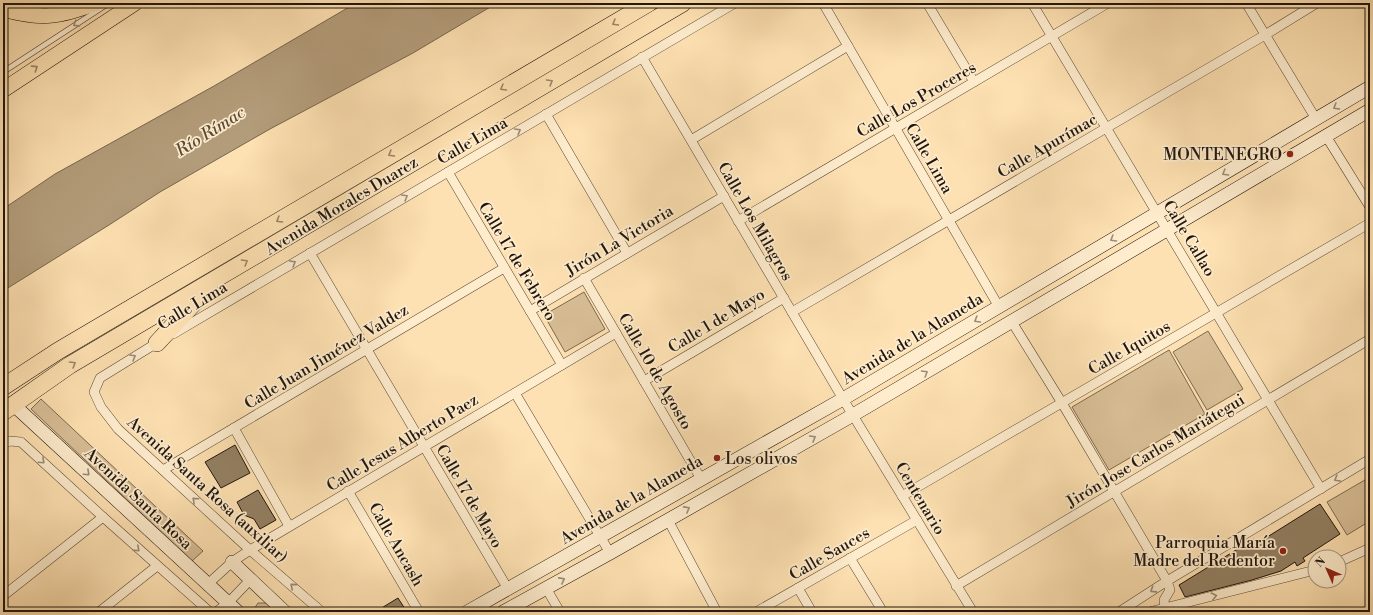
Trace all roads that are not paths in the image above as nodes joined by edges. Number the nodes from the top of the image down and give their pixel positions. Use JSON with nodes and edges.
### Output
{"nodes":[{"id":1,"x":96,"y":3,"type":"edge"},
{"id":2,"x":109,"y":3,"type":"edge"},
{"id":3,"x":135,"y":3,"type":"edge"},
{"id":4,"x":649,"y":3,"type":"edge"},
{"id":5,"x":684,"y":3,"type":"edge"},
{"id":6,"x":735,"y":3,"type":"edge"},
{"id":7,"x":823,"y":3,"type":"edge"},
{"id":8,"x":927,"y":3,"type":"edge"},
{"id":9,"x":1032,"y":3,"type":"edge"},
{"id":10,"x":1108,"y":3,"type":"edge"},
{"id":11,"x":1246,"y":3,"type":"edge"},
{"id":12,"x":1317,"y":3,"type":"edge"},
{"id":13,"x":3,"y":9,"type":"edge"},
{"id":14,"x":1265,"y":35,"type":"junction"},
{"id":15,"x":1052,"y":36,"type":"junction"},
{"id":16,"x":848,"y":46,"type":"junction"},
{"id":17,"x":642,"y":57,"type":"junction"},
{"id":18,"x":3,"y":72,"type":"edge"},
{"id":19,"x":974,"y":82,"type":"junction"},
{"id":20,"x":1370,"y":87,"type":"edge"},
{"id":21,"x":3,"y":90,"type":"edge"},
{"id":22,"x":1370,"y":110,"type":"edge"},
{"id":23,"x":546,"y":114,"type":"junction"},
{"id":24,"x":1316,"y":119,"type":"junction"},
{"id":25,"x":895,"y":128,"type":"junction"},
{"id":26,"x":1106,"y":128,"type":"junction"},
{"id":27,"x":1326,"y":136,"type":"junction"},
{"id":28,"x":691,"y":140,"type":"junction"},
{"id":29,"x":448,"y":172,"type":"junction"},
{"id":30,"x":724,"y":196,"type":"junction"},
{"id":31,"x":1370,"y":207,"type":"edge"},
{"id":32,"x":1158,"y":213,"type":"junction"},
{"id":33,"x":738,"y":220,"type":"junction"},
{"id":34,"x":949,"y":220,"type":"junction"},
{"id":35,"x":1370,"y":223,"type":"edge"},
{"id":36,"x":1168,"y":230,"type":"junction"},
{"id":37,"x":310,"y":253,"type":"junction"},
{"id":38,"x":627,"y":253,"type":"junction"},
{"id":39,"x":504,"y":268,"type":"junction"},
{"id":40,"x":216,"y":278,"type":"junction"},
{"id":41,"x":584,"y":278,"type":"junction"},
{"id":42,"x":784,"y":298,"type":"junction"},
{"id":43,"x":999,"y":307,"type":"junction"},
{"id":44,"x":530,"y":311,"type":"junction"},
{"id":45,"x":792,"y":312,"type":"junction"},
{"id":46,"x":1216,"y":312,"type":"junction"},
{"id":47,"x":1012,"y":322,"type":"junction"},
{"id":48,"x":616,"y":333,"type":"junction"},
{"id":49,"x":1370,"y":339,"type":"edge"},
{"id":50,"x":158,"y":343,"type":"junction"},
{"id":51,"x":367,"y":350,"type":"junction"},
{"id":52,"x":562,"y":365,"type":"junction"},
{"id":53,"x":100,"y":378,"type":"joint"},
{"id":54,"x":644,"y":381,"type":"junction"},
{"id":55,"x":3,"y":387,"type":"edge"},
{"id":56,"x":515,"y":393,"type":"junction"},
{"id":57,"x":843,"y":399,"type":"junction"},
{"id":58,"x":1268,"y":400,"type":"junction"},
{"id":59,"x":1062,"y":403,"type":"junction"},
{"id":60,"x":10,"y":410,"type":"edge"},
{"id":61,"x":854,"y":415,"type":"junction"},
{"id":62,"x":234,"y":428,"type":"junction"},
{"id":63,"x":6,"y":442,"type":"edge"},
{"id":64,"x":424,"y":447,"type":"junction"},
{"id":65,"x":1370,"y":459,"type":"edge"},
{"id":66,"x":163,"y":470,"type":"junction"},
{"id":67,"x":701,"y":479,"type":"junction"},
{"id":68,"x":1321,"y":489,"type":"junction"},
{"id":69,"x":348,"y":492,"type":"junction"},
{"id":70,"x":1114,"y":492,"type":"junction"},
{"id":71,"x":902,"y":496,"type":"junction"},
{"id":72,"x":103,"y":517,"type":"junction"},
{"id":73,"x":668,"y":520,"type":"junction"},
{"id":74,"x":917,"y":520,"type":"junction"},
{"id":75,"x":289,"y":526,"type":"junction"},
{"id":76,"x":600,"y":537,"type":"junction"},
{"id":77,"x":1370,"y":548,"type":"edge"},
{"id":78,"x":250,"y":550,"type":"junction"},
{"id":79,"x":610,"y":553,"type":"junction"},
{"id":80,"x":850,"y":558,"type":"junction"},
{"id":81,"x":1347,"y":558,"type":"edge"},
{"id":82,"x":232,"y":562,"type":"junction"},
{"id":83,"x":157,"y":566,"type":"junction"},
{"id":84,"x":1307,"y":572,"type":"edge"},
{"id":85,"x":250,"y":580,"type":"junction"},
{"id":86,"x":1167,"y":581,"type":"junction"},
{"id":87,"x":208,"y":584,"type":"junction"},
{"id":88,"x":956,"y":586,"type":"junction"},
{"id":89,"x":546,"y":588,"type":"junction"},
{"id":90,"x":798,"y":588,"type":"junction"},
{"id":91,"x":508,"y":589,"type":"junction"},
{"id":92,"x":3,"y":596,"type":"edge"},
{"id":93,"x":228,"y":603,"type":"junction"},
{"id":94,"x":1164,"y":610,"type":"edge"},
{"id":95,"x":99,"y":612,"type":"edge"},
{"id":96,"x":210,"y":612,"type":"edge"},
{"id":97,"x":216,"y":612,"type":"edge"},
{"id":98,"x":238,"y":612,"type":"edge"},
{"id":99,"x":285,"y":612,"type":"edge"},
{"id":100,"x":322,"y":612,"type":"edge"},
{"id":101,"x":420,"y":612,"type":"edge"},
{"id":102,"x":467,"y":612,"type":"edge"},
{"id":103,"x":503,"y":612,"type":"edge"},
{"id":104,"x":560,"y":612,"type":"edge"},
{"id":105,"x":717,"y":612,"type":"edge"},
{"id":106,"x":756,"y":612,"type":"edge"},
{"id":107,"x":812,"y":612,"type":"edge"},
{"id":108,"x":883,"y":612,"type":"edge"},
{"id":109,"x":973,"y":612,"type":"edge"},
{"id":110,"x":1119,"y":612,"type":"edge"},
{"id":111,"x":1149,"y":612,"type":"edge"}],
"edges":[{"from":1,"to":13,"type":"main road"},
{"from":2,"to":18,"type":"lane","one_way":true},
{"from":21,"to":3,"type":"main road","one_way":true},
{"from":4,"to":55,"type":"highway","name":"Avenida Morales Duarez","one_way":true},
{"from":40,"to":5,"type":"highway","name":"Avenida Morales Duarez","one_way":true},
{"from":6,"to":17,"type":"street","name":"Calle Lima"},
{"from":7,"to":16,"type":"street","name":"Calle Lima"},
{"from":8,"to":19,"type":"street"},
{"from":9,"to":15,"type":"street","name":"Calle Callao"},
{"from":10,"to":15,"type":"street","name":"Calle Los Proceres"},
{"from":11,"to":14,"type":"street"},
{"from":12,"to":14,"type":"street","name":"Calle Apurímac"},
{"from":14,"to":24,"type":"street"},
{"from":14,"to":26,"type":"street","name":"Calle Apurímac"},
{"from":15,"to":19,"type":"street","name":"Calle Los Proceres"},
{"from":15,"to":26,"type":"street","name":"Calle Callao"},
{"from":16,"to":25,"type":"street","name":"Calle Lima"},
{"from":16,"to":28,"type":"street"},
{"from":17,"to":23,"type":"street","name":"Calle Lima"},
{"from":17,"to":28,"type":"street","name":"Calle Los Milagros"},
{"from":19,"to":25,"type":"street","name":"Calle Los Proceres"},
{"from":20,"to":24,"type":"street","name":"Avenida de la Alameda","one_way":true},
{"from":22,"to":27,"type":"street"},
{"from":29,"to":23,"type":"street","name":"Calle Lima","one_way":true},
{"from":23,"to":38,"type":"street"},
{"from":24,"to":32,"type":"street","name":"Avenida de la Alameda","one_way":true},
{"from":25,"to":33,"type":"street","name":"Calle Los Proceres"},
{"from":25,"to":34,"type":"street","name":"Calle Lima"},
{"from":26,"to":32,"type":"street","name":"Calle Callao"},
{"from":26,"to":34,"type":"street","name":"Calle Apurímac"},
{"from":27,"to":31,"type":"street"},
{"from":27,"to":36,"type":"street"},
{"from":28,"to":30,"type":"street","name":"Calle Los Milagros"},
{"from":37,"to":29,"type":"street","name":"Calle Lima","one_way":true},
{"from":29,"to":39,"type":"street","name":"Calle 17 de Febrero"},
{"from":30,"to":33,"type":"street","name":"Calle Los Milagros"},
{"from":30,"to":38,"type":"street","name":"Jirón La Victoria"},
{"from":32,"to":36,"type":"street","name":"Calle Callao"},
{"from":32,"to":43,"type":"street","name":"Avenida de la Alameda","one_way":true},
{"from":33,"to":42,"type":"street","name":"Calle Los Milagros"},
{"from":34,"to":43,"type":"street","name":"Calle Lima"},
{"from":34,"to":45,"type":"street","name":"Calle Apurímac"},
{"from":35,"to":46,"type":"street","name":"Calle Iquitos"},
{"from":36,"to":46,"type":"street","name":"Calle Callao"},
{"from":36,"to":47,"type":"street"},
{"from":50,"to":37,"type":"street","name":"Calle Lima","one_way":true},
{"from":37,"to":51,"type":"street","name":"Calle 17 de Mayo"},
{"from":38,"to":41,"type":"street","name":"Jirón La Victoria"},
{"from":39,"to":44,"type":"street","name":"Calle 17 de Febrero"},
{"from":39,"to":51,"type":"street","name":"Calle Juan Jiménez Valdez"},
{"from":40,"to":50,"type":"highway"},
{"from":60,"to":40,"type":"highway","name":"Avenida Morales Duarez","one_way":true},
{"from":41,"to":44,"type":"street","name":"Jirón La Victoria"},
{"from":41,"to":48,"type":"street","name":"Calle 10 de Agosto"},
{"from":42,"to":45,"type":"street","name":"Calle Los Milagros"},
{"from":42,"to":54,"type":"street","name":"Calle 1 de Mayo"},
{"from":43,"to":57,"type":"street","name":"Avenida de la Alameda","one_way":true},
{"from":44,"to":52,"type":"street","name":"Calle 17 de Febrero"},
{"from":45,"to":57,"type":"street","name":"Calle Los Milagros"},
{"from":46,"to":58,"type":"street","name":"Calle Callao"},
{"from":46,"to":59,"type":"street","name":"Calle Iquitos"},
{"from":47,"to":59,"type":"street"},
{"from":61,"to":47,"type":"street","one_way":true},
{"from":48,"to":52,"type":"street","name":"Calle Jesus Alberto Paez"},
{"from":48,"to":54,"type":"street","name":"Calle 10 de Agosto"},
{"from":49,"to":58,"type":"street","name":"Jirón Jose Carlos Mariátegui"},
{"from":53,"to":50,"type":"street","name":"Calle Lima","one_way":true},
{"from":51,"to":62,"type":"street","name":"Calle Juan Jiménez Valdez"},
{"from":51,"to":64,"type":"street","name":"Calle 17 de Mayo"},
{"from":52,"to":56,"type":"street","name":"Calle Jesus Alberto Paez"},
{"from":53,"to":66,"type":"street","name":"Avenida Santa Rosa (auxiliar)"},
{"from":54,"to":67,"type":"street","name":"Calle 10 de Agosto"},
{"from":56,"to":64,"type":"street","name":"Calle Jesus Alberto Paez"},
{"from":56,"to":76,"type":"street"},
{"from":57,"to":61,"type":"street","name":"Centenario"},
{"from":57,"to":67,"type":"street","name":"Avenida de la Alameda"},
{"from":58,"to":68,"type":"street","name":"Calle Callao"},
{"from":58,"to":70,"type":"street","name":"Jirón Jose Carlos Mariátegui"},
{"from":59,"to":70,"type":"street"},
{"from":59,"to":71,"type":"street","name":"Calle Iquitos"},
{"from":60,"to":87,"type":"street","name":"Avenida Santa Rosa","one_way":true},
{"from":61,"to":71,"type":"street","name":"Centenario"},
{"from":73,"to":61,"type":"street","one_way":true},
{"from":62,"to":66,"type":"street","name":"Calle Juan Jiménez Valdez"},
{"from":62,"to":75,"type":"street"},
{"from":63,"to":72,"type":"street","one_way":true},
{"from":64,"to":69,"type":"street","name":"Calle Jesus Alberto Paez"},
{"from":64,"to":91,"type":"street","name":"Calle 17 de Mayo"},
{"from":65,"to":68,"type":"street","one_way":true},
{"from":78,"to":66,"type":"street","name":"Avenida Santa Rosa (auxiliar)","one_way":true},
{"from":67,"to":76,"type":"street","name":"Avenida de la Alameda"},
{"from":68,"to":86,"type":"street"},
{"from":69,"to":75,"type":"street","name":"Calle Jesus Alberto Paez"},
{"from":69,"to":101,"type":"street","name":"Calle Ancash"},
{"from":70,"to":86,"type":"street"},
{"from":70,"to":88,"type":"street","name":"Jirón Jose Carlos Mariátegui"},
{"from":71,"to":74,"type":"street","name":"Centenario"},
{"from":72,"to":83,"type":"street","one_way":true},
{"from":72,"to":92,"type":"street"},
{"from":73,"to":79,"type":"street"},
{"from":73,"to":105,"type":"street"},
{"from":74,"to":80,"type":"street","name":"Calle Sauces"},
{"from":74,"to":88,"type":"street","name":"Centenario"},
{"from":75,"to":78,"type":"street","name":"Calle Jesus Alberto Paez"},
{"from":76,"to":79,"type":"street"},
{"from":76,"to":91,"type":"street","name":"Avenida de la Alameda"},
{"from":77,"to":81,"type":"street"},
{"from":78,"to":82,"type":"street","name":"Calle Jesus Alberto Paez"},
{"from":100,"to":78,"type":"street","name":"Avenida Santa Rosa (auxiliar)","one_way":true},
{"from":89,"to":79,"type":"street","one_way":true},
{"from":80,"to":90,"type":"street","name":"Calle Sauces"},
{"from":80,"to":108,"type":"street"},
{"from":82,"to":85,"type":"street"},
{"from":82,"to":87,"type":"street","name":"Calle Jesus Alberto Paez"},
{"from":83,"to":95,"type":"street"},
{"from":83,"to":96,"type":"street"},
{"from":94,"to":84,"type":"street","one_way":true},
{"from":85,"to":93,"type":"street"},
{"from":85,"to":99,"type":"street"},
{"from":86,"to":94,"type":"street"},
{"from":86,"to":110,"type":"street","one_way":true},
{"from":87,"to":93,"type":"street","name":"Avenida Santa Rosa"},
{"from":88,"to":109,"type":"street","name":"Centenario"},
{"from":89,"to":103,"type":"street"},
{"from":89,"to":104,"type":"street"},
{"from":90,"to":106,"type":"street","name":"Calle Sauces"},
{"from":90,"to":107,"type":"street"},
{"from":91,"to":102,"type":"street","name":"Avenida de la Alameda"},
{"from":93,"to":97,"type":"street"},
{"from":93,"to":98,"type":"street","name":"Avenida Santa Rosa"},
{"from":94,"to":111,"type":"street"}]}
